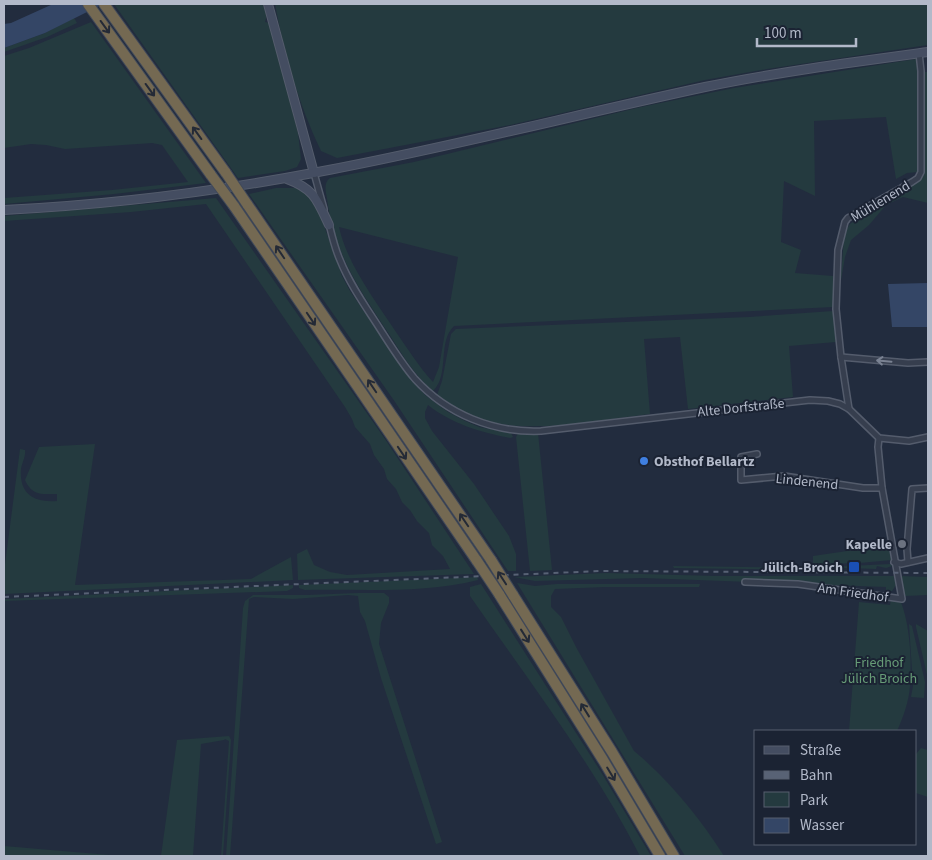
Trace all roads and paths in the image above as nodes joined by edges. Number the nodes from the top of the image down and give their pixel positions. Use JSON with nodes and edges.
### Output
{"nodes":[{"id":1,"x":88,"y":4,"type":"edge"},
{"id":2,"x":104,"y":4,"type":"edge"},
{"id":3,"x":269,"y":6,"type":"edge"},
{"id":4,"x":928,"y":52,"type":"edge"},
{"id":5,"x":919,"y":53,"type":"junction"},
{"id":6,"x":314,"y":173,"type":"junction"},
{"id":7,"x":285,"y":178,"type":"junction"},
{"id":8,"x":4,"y":210,"type":"edge"},
{"id":9,"x":329,"y":225,"type":"junction"},
{"id":10,"x":841,"y":357,"type":"junction"},
{"id":11,"x":928,"y":362,"type":"edge"},
{"id":12,"x":849,"y":409,"type":"junction"},
{"id":13,"x":928,"y":437,"type":"edge"},
{"id":14,"x":879,"y":438,"type":"junction"},
{"id":15,"x":757,"y":454,"type":"dead end"},
{"id":16,"x":882,"y":488,"type":"junction"},
{"id":17,"x":928,"y":488,"type":"edge"},
{"id":18,"x":928,"y":558,"type":"edge"},
{"id":19,"x":894,"y":562,"type":"junction"},
{"id":20,"x":908,"y":562,"type":"junction"},
{"id":21,"x":745,"y":582,"type":"dead end"},
{"id":22,"x":660,"y":856,"type":"edge"},
{"id":23,"x":674,"y":856,"type":"edge"}],
"edges":[{"from":1,"to":22,"type":"highway","one_way":true,"bridge":true},
{"from":23,"to":2,"type":"highway","one_way":true,"bridge":true},
{"from":3,"to":6,"type":"main road"},
{"from":4,"to":5,"type":"main road"},
{"from":5,"to":6,"type":"main road"},
{"from":5,"to":10,"type":"street","name":"Mühlenend"},
{"from":6,"to":7,"type":"main road"},
{"from":6,"to":9,"type":"street","name":"Alte Dorfstraße"},
{"from":7,"to":8,"type":"main road"},
{"from":7,"to":9,"type":"main road"},
{"from":9,"to":12,"type":"street","name":"Alte Dorfstraße"},
{"from":11,"to":10,"type":"street","one_way":true},
{"from":10,"to":12,"type":"street","name":"Mühlenend"},
{"from":12,"to":14,"type":"street","name":"Alte Dorfstraße"},
{"from":13,"to":14,"type":"street"},
{"from":14,"to":16,"type":"street"},
{"from":15,"to":16,"type":"street","name":"Lindenend"},
{"from":16,"to":19,"type":"street"},
{"from":17,"to":20,"type":"street"},
{"from":18,"to":20,"type":"street"},
{"from":19,"to":20,"type":"street"},
{"from":19,"to":21,"type":"street","name":"Am Friedhof"}]}
